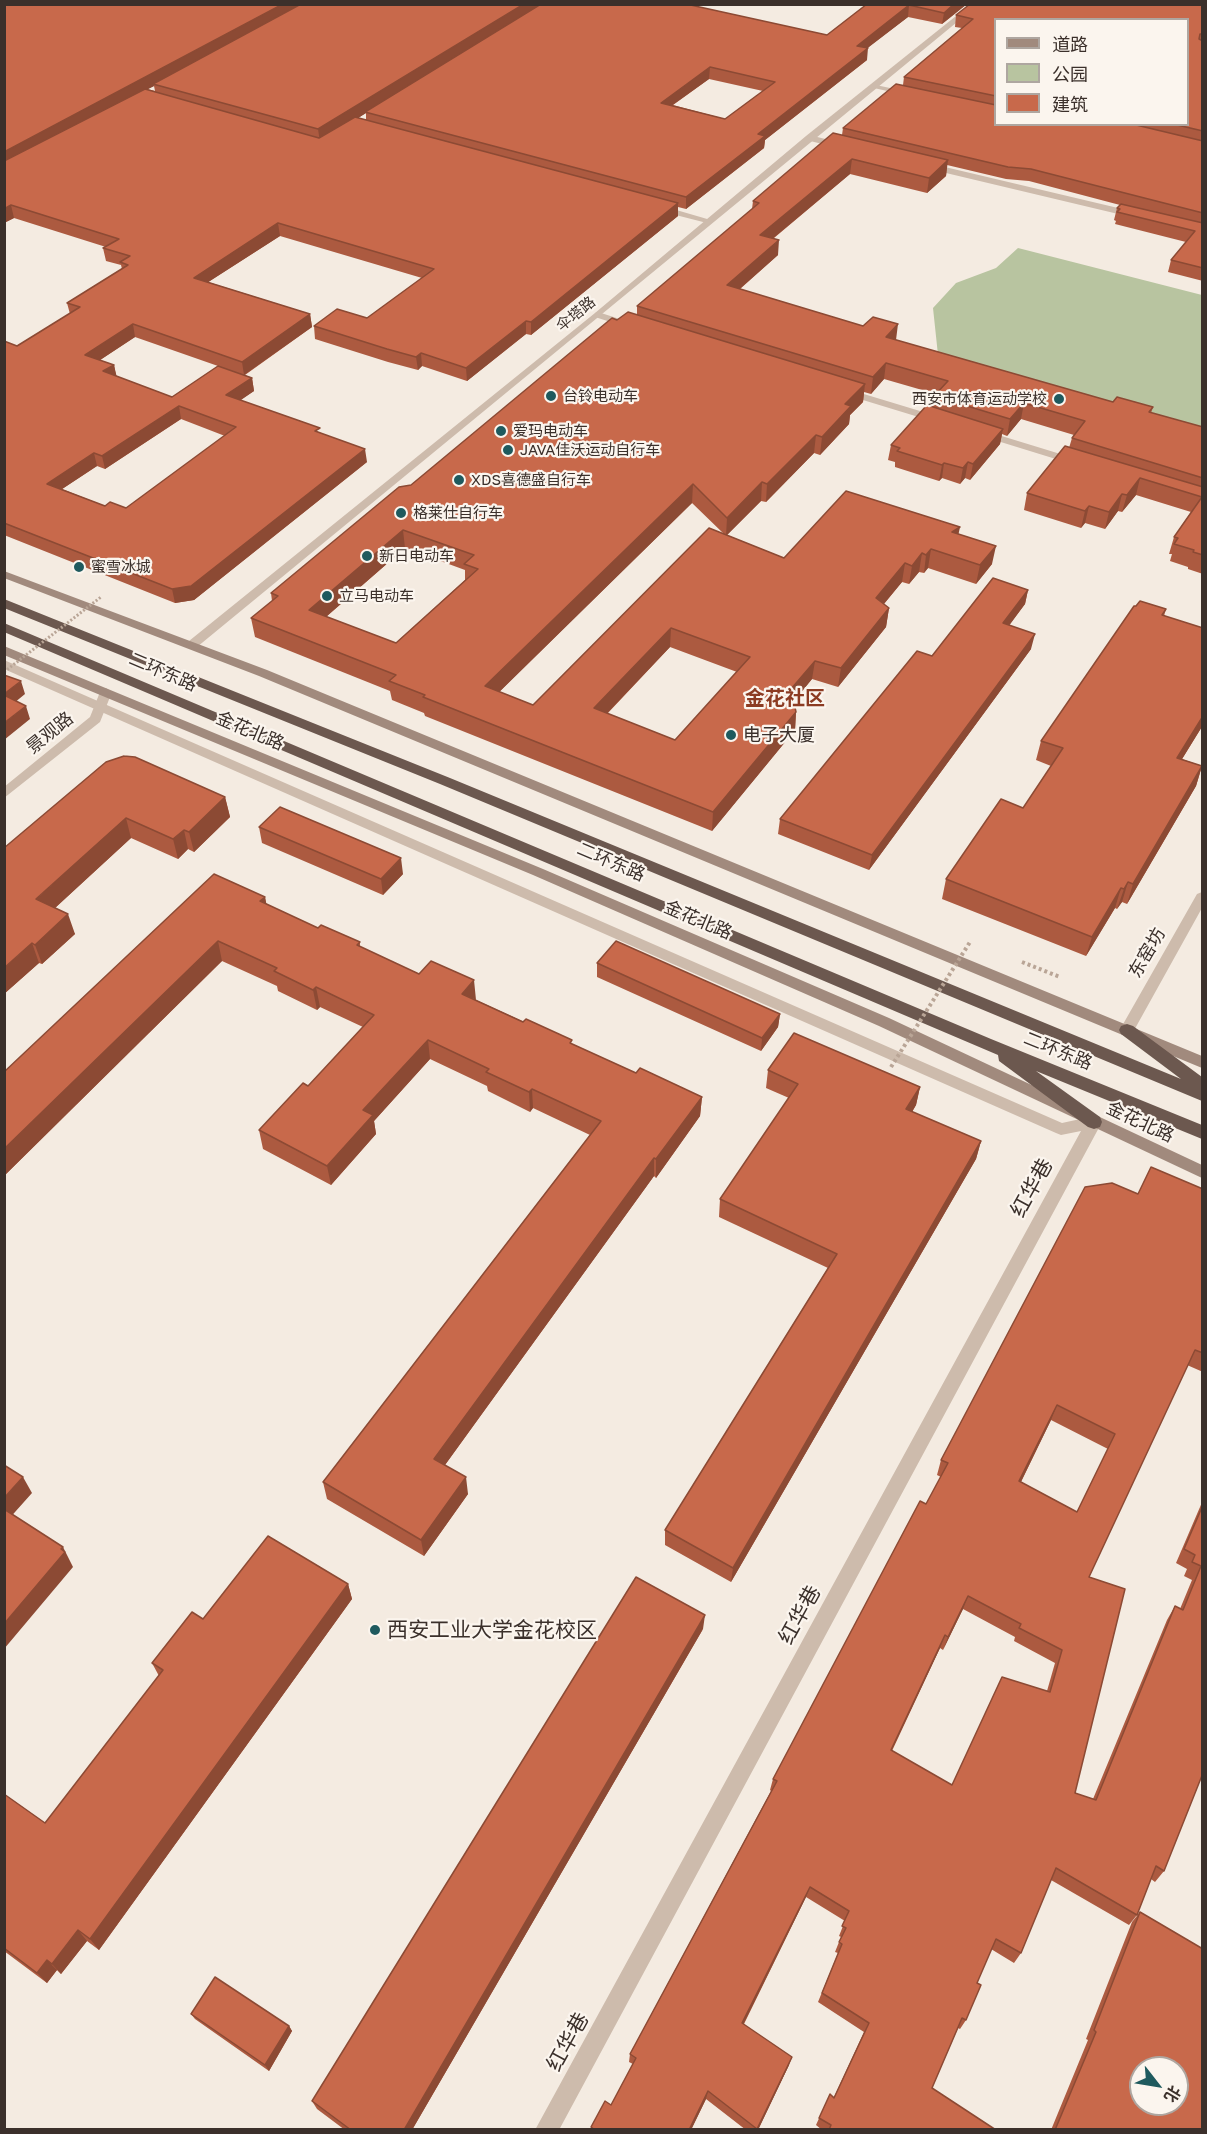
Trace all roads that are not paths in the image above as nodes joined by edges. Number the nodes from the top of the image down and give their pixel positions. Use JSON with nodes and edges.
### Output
{"nodes":[{"id":1,"x":976,"y":4,"type":"edge"},
{"id":2,"x":874,"y":86,"type":"junction"},
{"id":3,"x":918,"y":96,"type":"edge"},
{"id":4,"x":809,"y":138,"type":"junction"},
{"id":5,"x":855,"y":149,"type":"edge"},
{"id":6,"x":923,"y":165,"type":"edge"},
{"id":7,"x":652,"y":206,"type":"edge"},
{"id":8,"x":1141,"y":216,"type":"edge"},
{"id":9,"x":710,"y":221,"type":"junction"},
{"id":10,"x":598,"y":315,"type":"junction"},
{"id":11,"x":644,"y":329,"type":"edge"},
{"id":12,"x":837,"y":389,"type":"edge"},
{"id":13,"x":951,"y":424,"type":"edge"},
{"id":14,"x":974,"y":431,"type":"edge"},
{"id":15,"x":1088,"y":466,"type":"edge"},
{"id":16,"x":4,"y":574,"type":"edge"},
{"id":17,"x":4,"y":603,"type":"edge"},
{"id":18,"x":4,"y":627,"type":"edge"},
{"id":19,"x":193,"y":644,"type":"junction"},
{"id":20,"x":4,"y":650,"type":"edge"},
{"id":21,"x":4,"y":664,"type":"edge"},
{"id":22,"x":106,"y":692,"type":"junction"},
{"id":23,"x":101,"y":706,"type":"junction"},
{"id":24,"x":4,"y":794,"type":"edge"},
{"id":25,"x":1203,"y":897,"type":"edge"},
{"id":26,"x":1127,"y":1030,"type":"junction"},
{"id":27,"x":985,"y":1043,"type":"junction"},
{"id":28,"x":1203,"y":1062,"type":"edge"},
{"id":29,"x":1203,"y":1086,"type":"edge"},
{"id":30,"x":1203,"y":1095,"type":"edge"},
{"id":31,"x":1094,"y":1122,"type":"junction"},
{"id":32,"x":1203,"y":1132,"type":"edge"},
{"id":33,"x":1203,"y":1172,"type":"edge"},
{"id":34,"x":546,"y":2130,"type":"edge"}],
"edges":[{"from":1,"to":2,"type":"street","name":"伞塔路"},
{"from":2,"to":3,"type":"street"},
{"from":2,"to":4,"type":"street","name":"伞塔路"},
{"from":4,"to":5,"type":"street"},
{"from":4,"to":9,"type":"street","name":"伞塔路"},
{"from":6,"to":8,"type":"street"},
{"from":7,"to":9,"type":"lane"},
{"from":9,"to":10,"type":"street","name":"伞塔路"},
{"from":10,"to":11,"type":"street"},
{"from":10,"to":19,"type":"street","name":"伞塔路"},
{"from":12,"to":13,"type":"street"},
{"from":14,"to":15,"type":"street"},
{"from":16,"to":19,"type":"main road"},
{"from":17,"to":30,"type":"highway","name":"二环东路"},
{"from":18,"to":27,"type":"highway","name":"二环东路"},
{"from":19,"to":26,"type":"main road"},
{"from":20,"to":22,"type":"main road","name":"金花北路"},
{"from":21,"to":23,"type":"street"},
{"from":22,"to":23,"type":"street","name":"景观路"},
{"from":22,"to":31,"type":"main road","name":"金花北路"},
{"from":23,"to":24,"type":"street","name":"景观路"},
{"from":23,"to":31,"type":"street"},
{"from":25,"to":26,"type":"street","name":"东窑坊"},
{"from":26,"to":28,"type":"main road"},
{"from":26,"to":29,"type":"highway"},
{"from":27,"to":31,"type":"highway"},
{"from":27,"to":32,"type":"highway","name":"二环东路"},
{"from":31,"to":33,"type":"main road","name":"金花北路"},
{"from":31,"to":34,"type":"street","name":"红华巷"}]}
